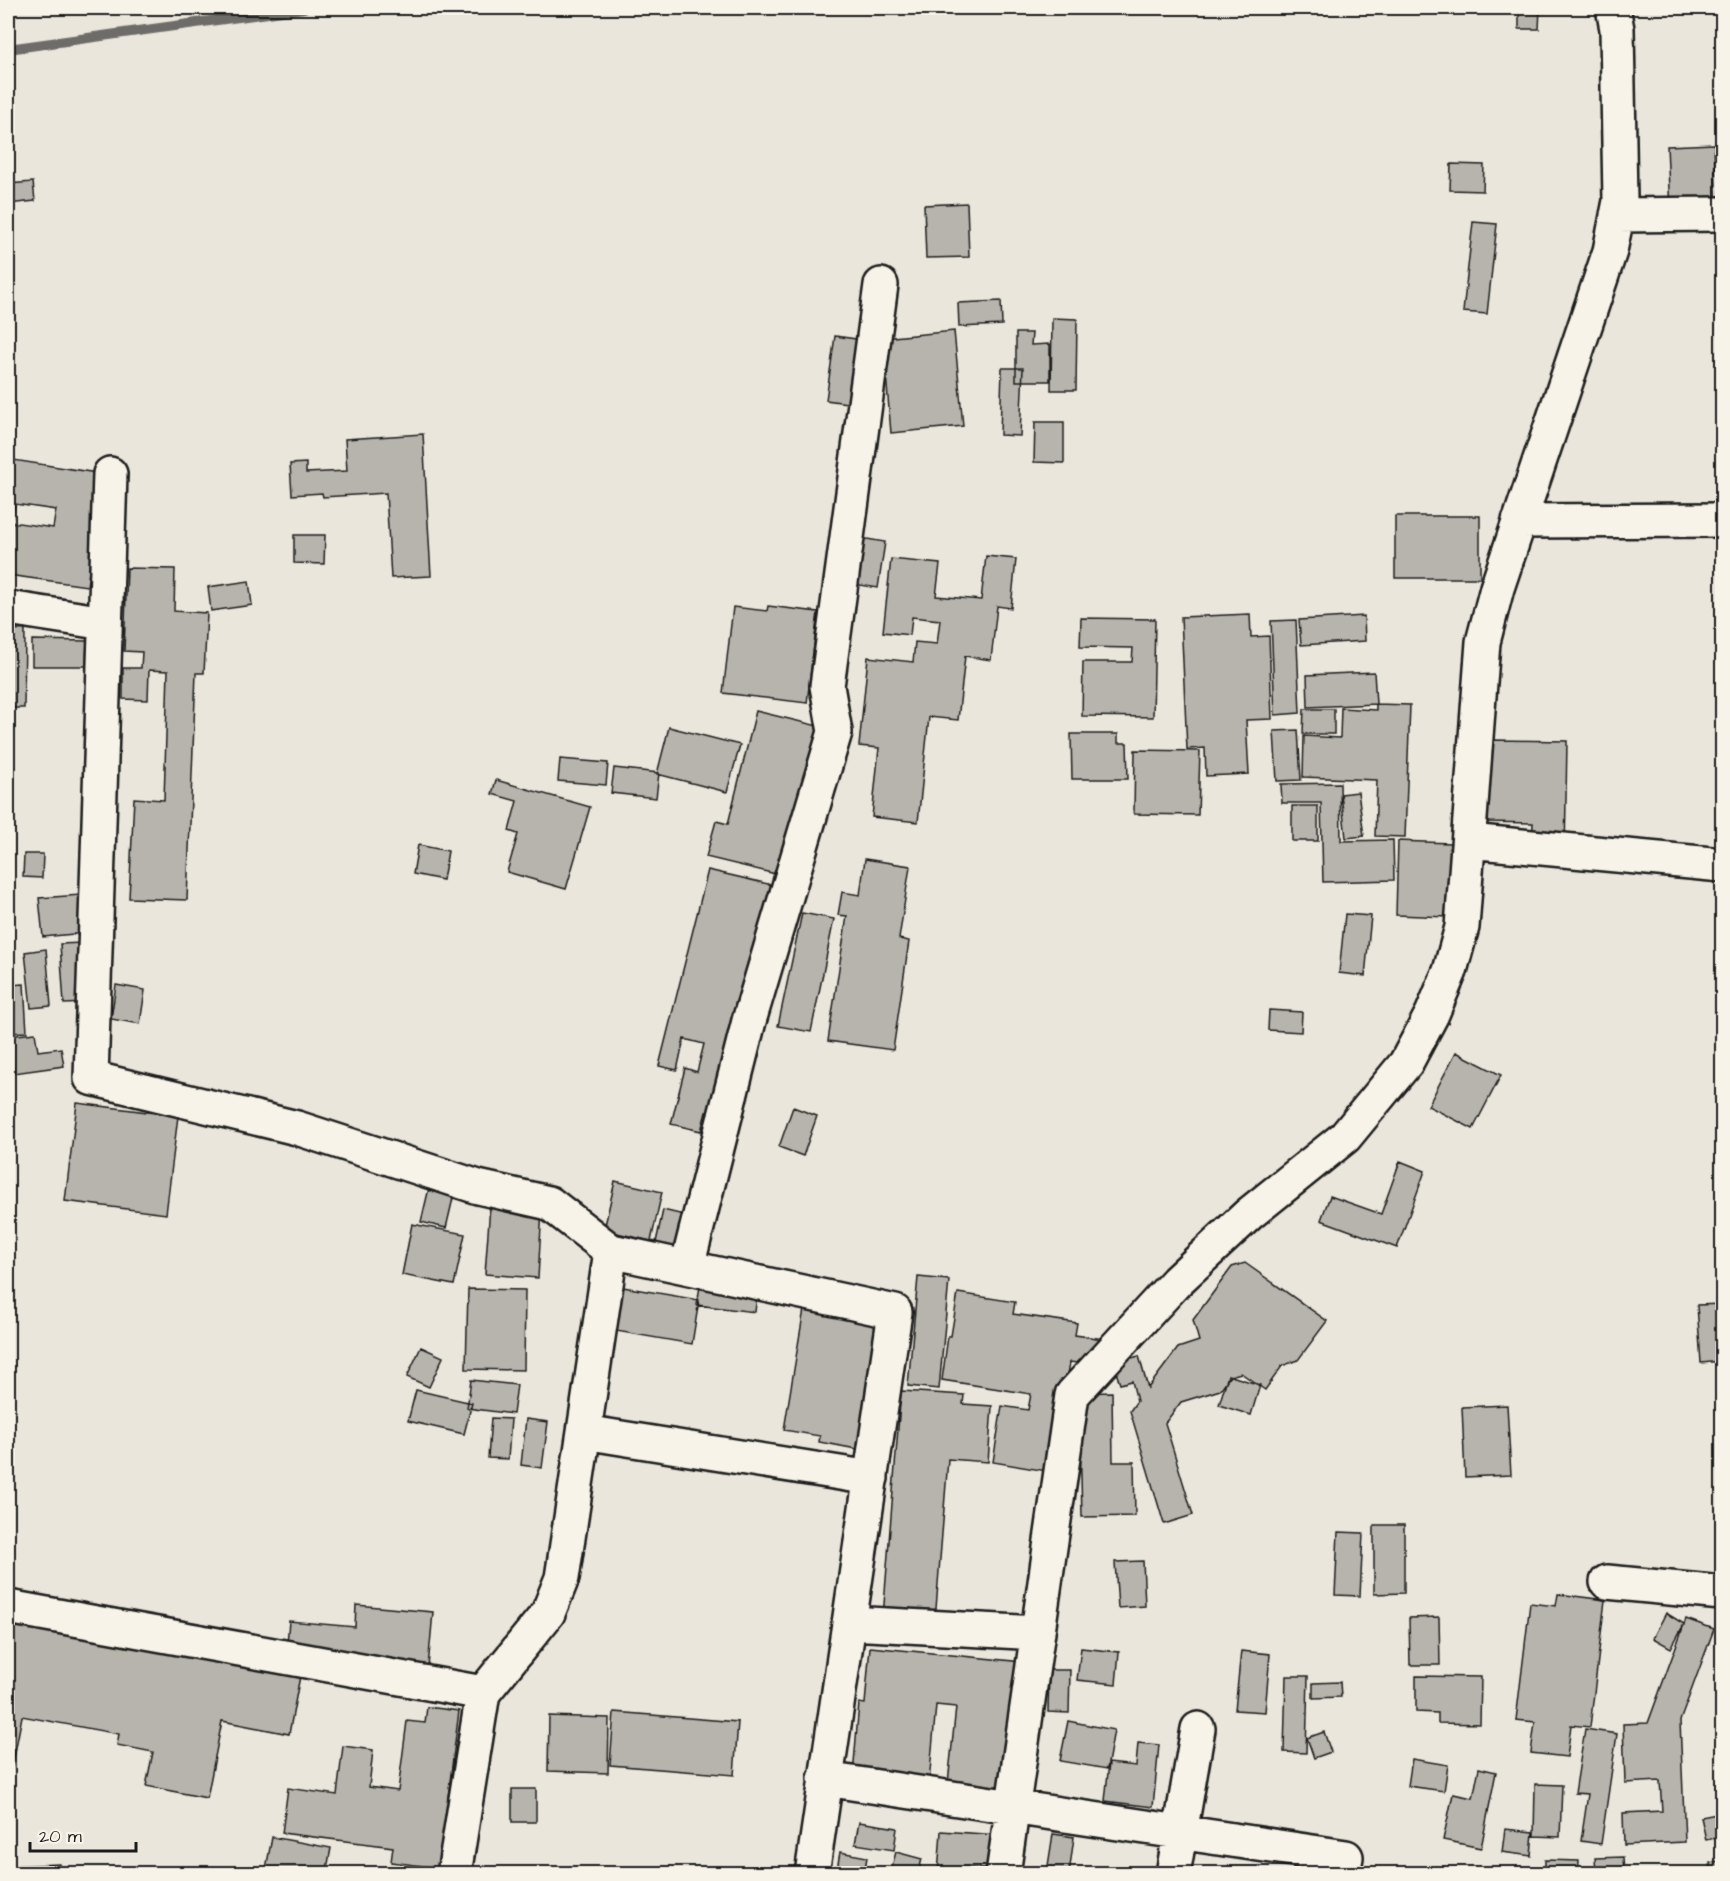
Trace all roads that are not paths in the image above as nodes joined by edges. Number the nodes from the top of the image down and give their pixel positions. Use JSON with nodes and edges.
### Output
{"nodes":[{"id":1,"x":1613,"y":8,"type":"edge"},
{"id":2,"x":1722,"y":214,"type":"edge"},
{"id":3,"x":1617,"y":215,"type":"junction"},
{"id":4,"x":881,"y":285,"type":"dead end"},
{"id":5,"x":110,"y":474,"type":"dead end"},
{"id":6,"x":1519,"y":520,"type":"junction"},
{"id":7,"x":1722,"y":520,"type":"edge"},
{"id":8,"x":8,"y":608,"type":"edge"},
{"id":9,"x":105,"y":623,"type":"junction"},
{"id":10,"x":1469,"y":841,"type":"junction"},
{"id":11,"x":1722,"y":865,"type":"edge"},
{"id":12,"x":611,"y":1251,"type":"junction"},
{"id":13,"x":687,"y":1267,"type":"junction"},
{"id":14,"x":584,"y":1432,"type":"junction"},
{"id":15,"x":871,"y":1478,"type":"junction"},
{"id":16,"x":1607,"y":1582,"type":"dead end"},
{"id":17,"x":1722,"y":1593,"type":"edge"},
{"id":18,"x":8,"y":1607,"type":"edge"},
{"id":19,"x":849,"y":1623,"type":"junction"},
{"id":20,"x":1038,"y":1633,"type":"junction"},
{"id":21,"x":483,"y":1693,"type":"junction"},
{"id":22,"x":1198,"y":1729,"type":"dead end"},
{"id":23,"x":825,"y":1779,"type":"junction"},
{"id":24,"x":1013,"y":1807,"type":"junction"},
{"id":25,"x":1180,"y":1832,"type":"junction"},
{"id":26,"x":454,"y":1874,"type":"edge"},
{"id":27,"x":812,"y":1874,"type":"edge"},
{"id":28,"x":1003,"y":1874,"type":"edge"},
{"id":29,"x":1173,"y":1874,"type":"edge"},
{"id":30,"x":1343,"y":1874,"type":"edge"}],
"edges":[{"from":1,"to":3,"type":"street"},
{"from":2,"to":3,"type":"street"},
{"from":3,"to":6,"type":"street"},
{"from":4,"to":13,"type":"street"},
{"from":5,"to":9,"type":"street"},
{"from":6,"to":7,"type":"street"},
{"from":6,"to":10,"type":"street"},
{"from":8,"to":9,"type":"street"},
{"from":9,"to":12,"type":"street"},
{"from":10,"to":11,"type":"street"},
{"from":10,"to":20,"type":"street"},
{"from":12,"to":13,"type":"street"},
{"from":12,"to":14,"type":"street"},
{"from":13,"to":15,"type":"street"},
{"from":14,"to":15,"type":"street"},
{"from":14,"to":21,"type":"street"},
{"from":15,"to":19,"type":"street"},
{"from":16,"to":17,"type":"street"},
{"from":18,"to":21,"type":"street"},
{"from":19,"to":20,"type":"street"},
{"from":19,"to":23,"type":"street"},
{"from":20,"to":24,"type":"street"},
{"from":21,"to":26,"type":"street"},
{"from":22,"to":25,"type":"street"},
{"from":23,"to":24,"type":"street"},
{"from":23,"to":27,"type":"street"},
{"from":24,"to":25,"type":"street"},
{"from":24,"to":28,"type":"street"},
{"from":25,"to":29,"type":"street"},
{"from":25,"to":30,"type":"street"}]}
